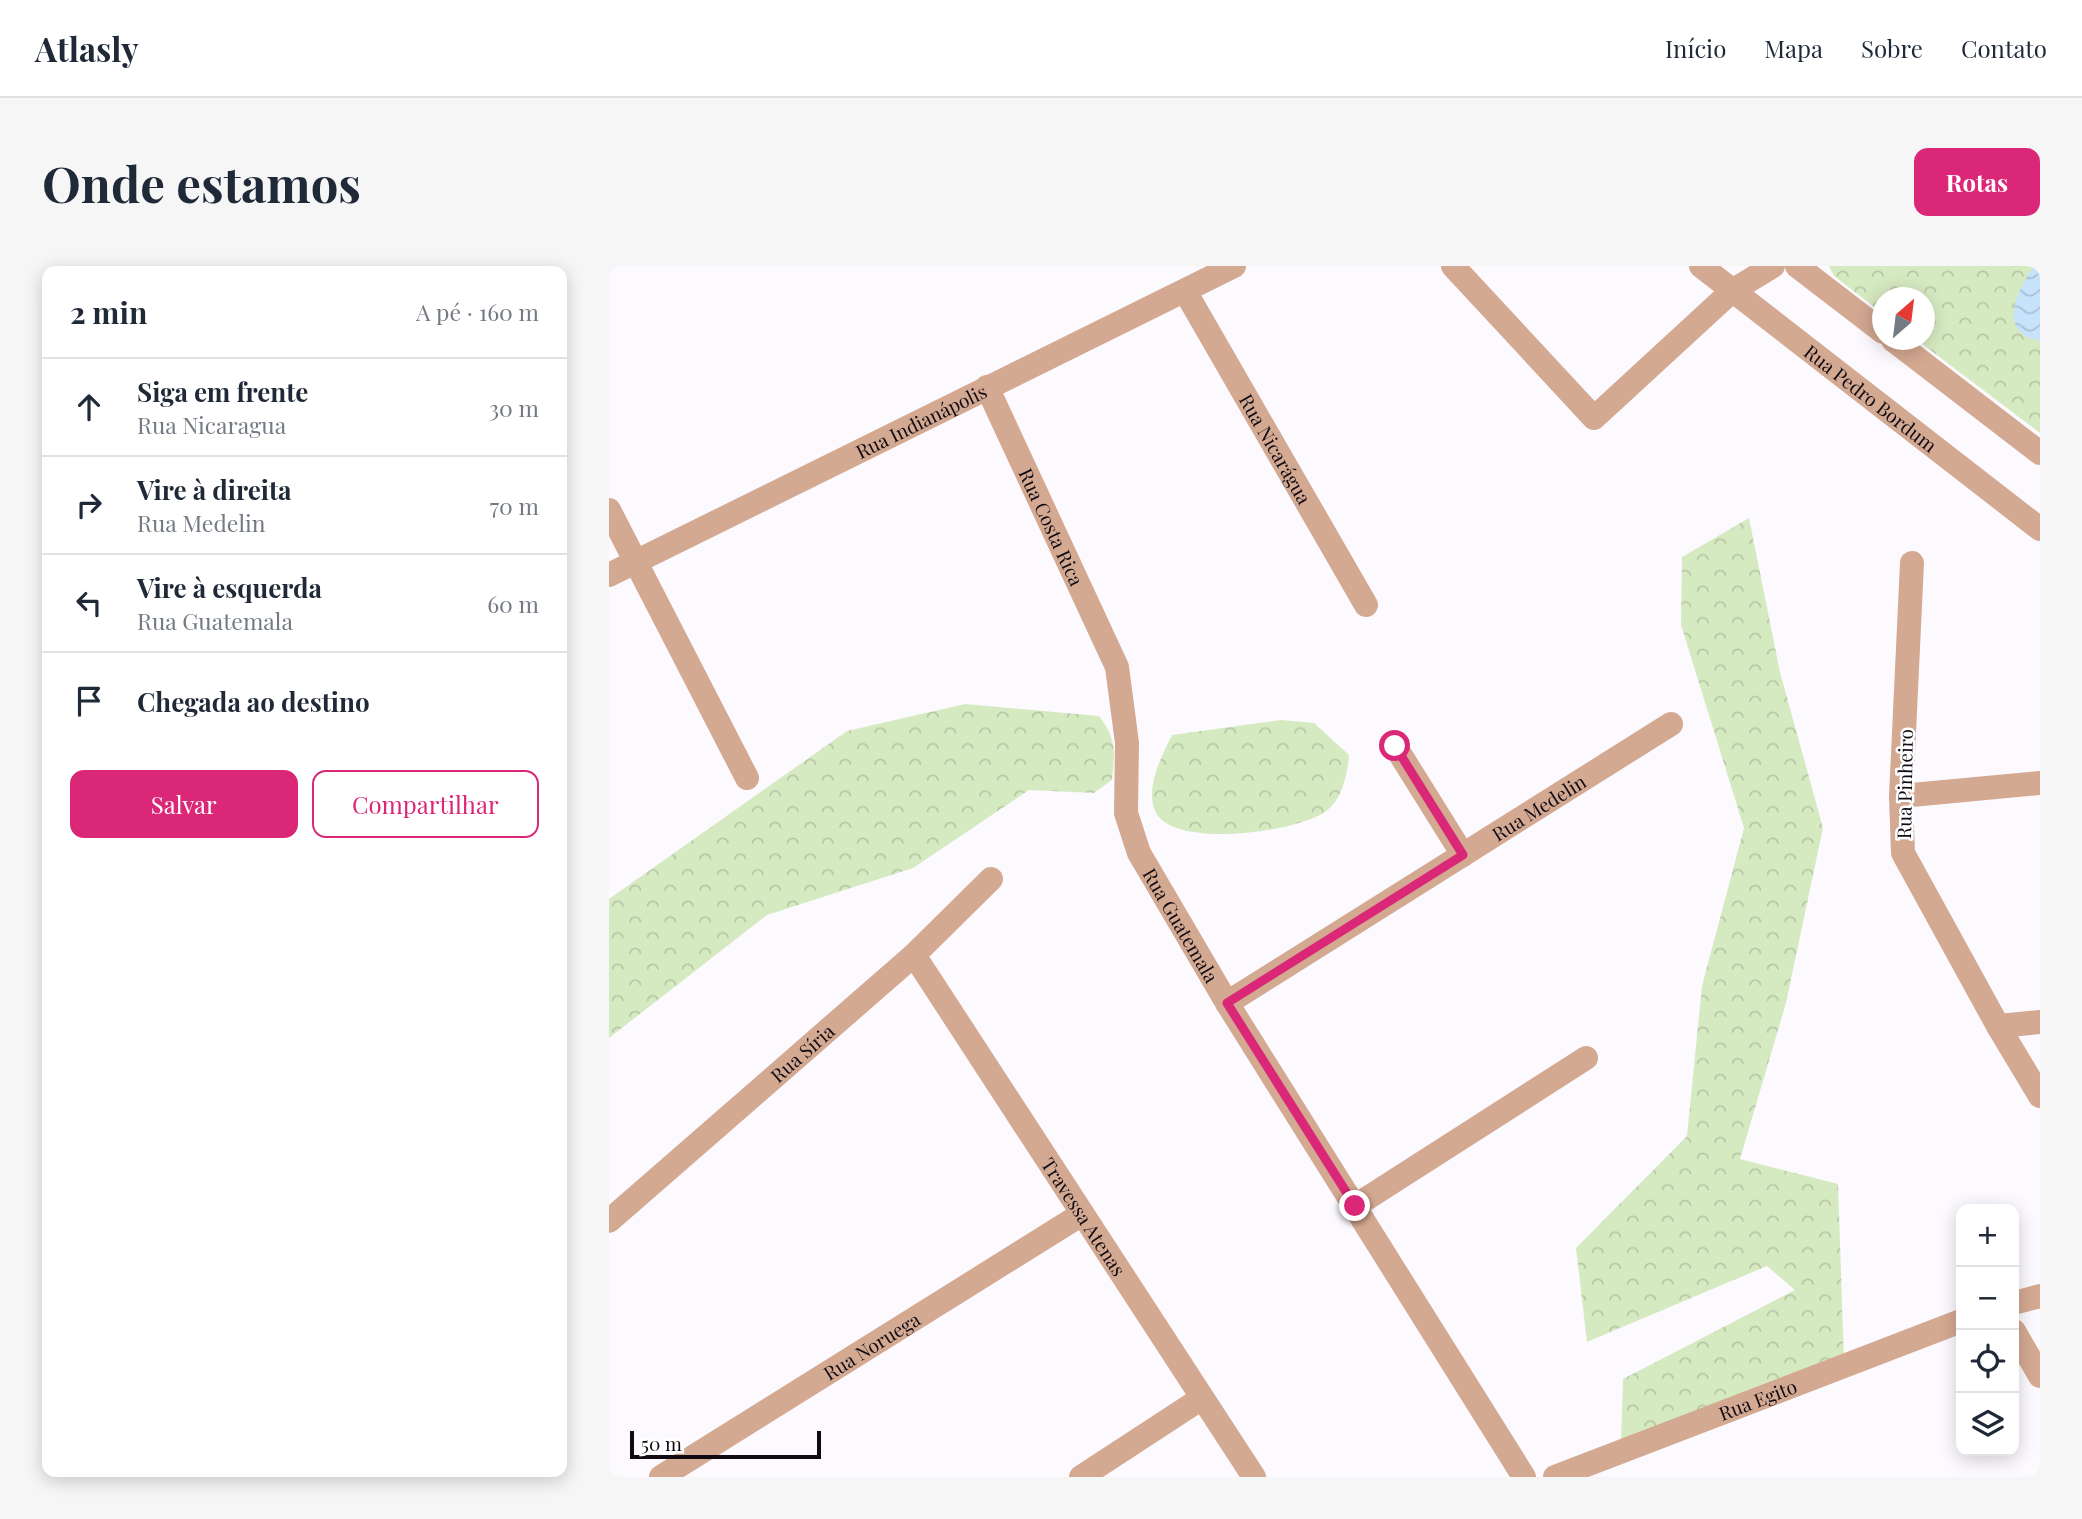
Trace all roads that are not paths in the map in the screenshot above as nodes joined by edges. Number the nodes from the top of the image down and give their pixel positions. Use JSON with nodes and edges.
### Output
{"nodes":[{"id":1,"x":1234,"y":266,"type":"edge"},
{"id":2,"x":1453,"y":266,"type":"edge"},
{"id":3,"x":1701,"y":266,"type":"edge"},
{"id":4,"x":1773,"y":266,"type":"edge"},
{"id":5,"x":1797,"y":266,"type":"edge"},
{"id":6,"x":1732,"y":290,"type":"junction"},
{"id":7,"x":1185,"y":291,"type":"junction"},
{"id":8,"x":1872,"y":324,"type":"edge"},
{"id":9,"x":1906,"y":350,"type":"edge"},
{"id":10,"x":987,"y":387,"type":"junction"},
{"id":11,"x":2040,"y":453,"type":"edge"},
{"id":12,"x":609,"y":510,"type":"edge"},
{"id":13,"x":2040,"y":529,"type":"edge"},
{"id":14,"x":635,"y":563,"type":"junction"},
{"id":15,"x":1912,"y":563,"type":"dead end"},
{"id":16,"x":609,"y":575,"type":"edge"},
{"id":17,"x":1366,"y":605,"type":"dead end"},
{"id":18,"x":1117,"y":667,"type":"joint"},
{"id":19,"x":1671,"y":724,"type":"dead end"},
{"id":20,"x":1395,"y":746,"type":"dead end"},
{"id":21,"x":747,"y":778,"type":"dead end"},
{"id":22,"x":2040,"y":783,"type":"edge"},
{"id":23,"x":1901,"y":796,"type":"junction"},
{"id":24,"x":1463,"y":855,"type":"junction"},
{"id":25,"x":991,"y":879,"type":"dead end"},
{"id":26,"x":914,"y":955,"type":"junction"},
{"id":27,"x":1227,"y":1003,"type":"junction"},
{"id":28,"x":2040,"y":1022,"type":"edge"},
{"id":29,"x":1998,"y":1026,"type":"junction"},
{"id":30,"x":1586,"y":1058,"type":"dead end"},
{"id":31,"x":2040,"y":1096,"type":"edge"},
{"id":32,"x":1355,"y":1206,"type":"junction"},
{"id":33,"x":1082,"y":1214,"type":"junction"},
{"id":34,"x":609,"y":1221,"type":"edge"},
{"id":35,"x":2040,"y":1296,"type":"edge"},
{"id":36,"x":2019,"y":1302,"type":"edge"},
{"id":37,"x":1956,"y":1323,"type":"edge"},
{"id":38,"x":2019,"y":1340,"type":"edge"},
{"id":39,"x":2040,"y":1376,"type":"edge"},
{"id":40,"x":1202,"y":1398,"type":"junction"},
{"id":41,"x":661,"y":1477,"type":"edge"},
{"id":42,"x":1081,"y":1477,"type":"edge"},
{"id":43,"x":1254,"y":1477,"type":"edge"},
{"id":44,"x":1524,"y":1477,"type":"edge"},
{"id":45,"x":1555,"y":1477,"type":"edge"}],
"edges":[{"from":1,"to":7,"type":"street","name":"Rua Indianápolis"},
{"from":2,"to":6,"type":"street"},
{"from":3,"to":6,"type":"street","name":"Rua Pedro Bordum"},
{"from":4,"to":6,"type":"street"},
{"from":5,"to":8,"type":"street"},
{"from":6,"to":13,"type":"street","name":"Rua Pedro Bordum"},
{"from":7,"to":10,"type":"street","name":"Rua Indianápolis"},
{"from":7,"to":17,"type":"street","name":"Rua Nicarágua"},
{"from":9,"to":11,"type":"street"},
{"from":10,"to":14,"type":"street","name":"Rua Indianápolis"},
{"from":10,"to":18,"type":"street","name":"Rua Costa Rica"},
{"from":12,"to":14,"type":"street"},
{"from":14,"to":16,"type":"street","name":"Rua Indianápolis"},
{"from":14,"to":21,"type":"street"},
{"from":15,"to":23,"type":"street","name":"Rua Pinheiro"},
{"from":18,"to":27,"type":"street","name":"Rua Guatemala"},
{"from":19,"to":24,"type":"street","name":"Rua Medelin"},
{"from":20,"to":24,"type":"street"},
{"from":22,"to":23,"type":"street"},
{"from":23,"to":29,"type":"street","name":"Rua Pinheiro"},
{"from":24,"to":27,"type":"street","name":"Rua Medelin"},
{"from":25,"to":26,"type":"street","name":"Rua Síria"},
{"from":26,"to":33,"type":"street","name":"Travessa Atenas"},
{"from":26,"to":34,"type":"street","name":"Rua Síria"},
{"from":27,"to":32,"type":"street","name":"Rua Guatemala"},
{"from":28,"to":29,"type":"street"},
{"from":29,"to":31,"type":"street","name":"Rua Pinheiro"},
{"from":30,"to":32,"type":"street"},
{"from":32,"to":44,"type":"street","name":"Rua Guatemala"},
{"from":33,"to":40,"type":"street","name":"Travessa Atenas"},
{"from":33,"to":41,"type":"street","name":"Rua Noruega"},
{"from":35,"to":36,"type":"street"},
{"from":37,"to":45,"type":"street","name":"Rua Egito"},
{"from":38,"to":39,"type":"street"},
{"from":40,"to":42,"type":"street"},
{"from":40,"to":43,"type":"street","name":"Travessa Atenas"}]}
